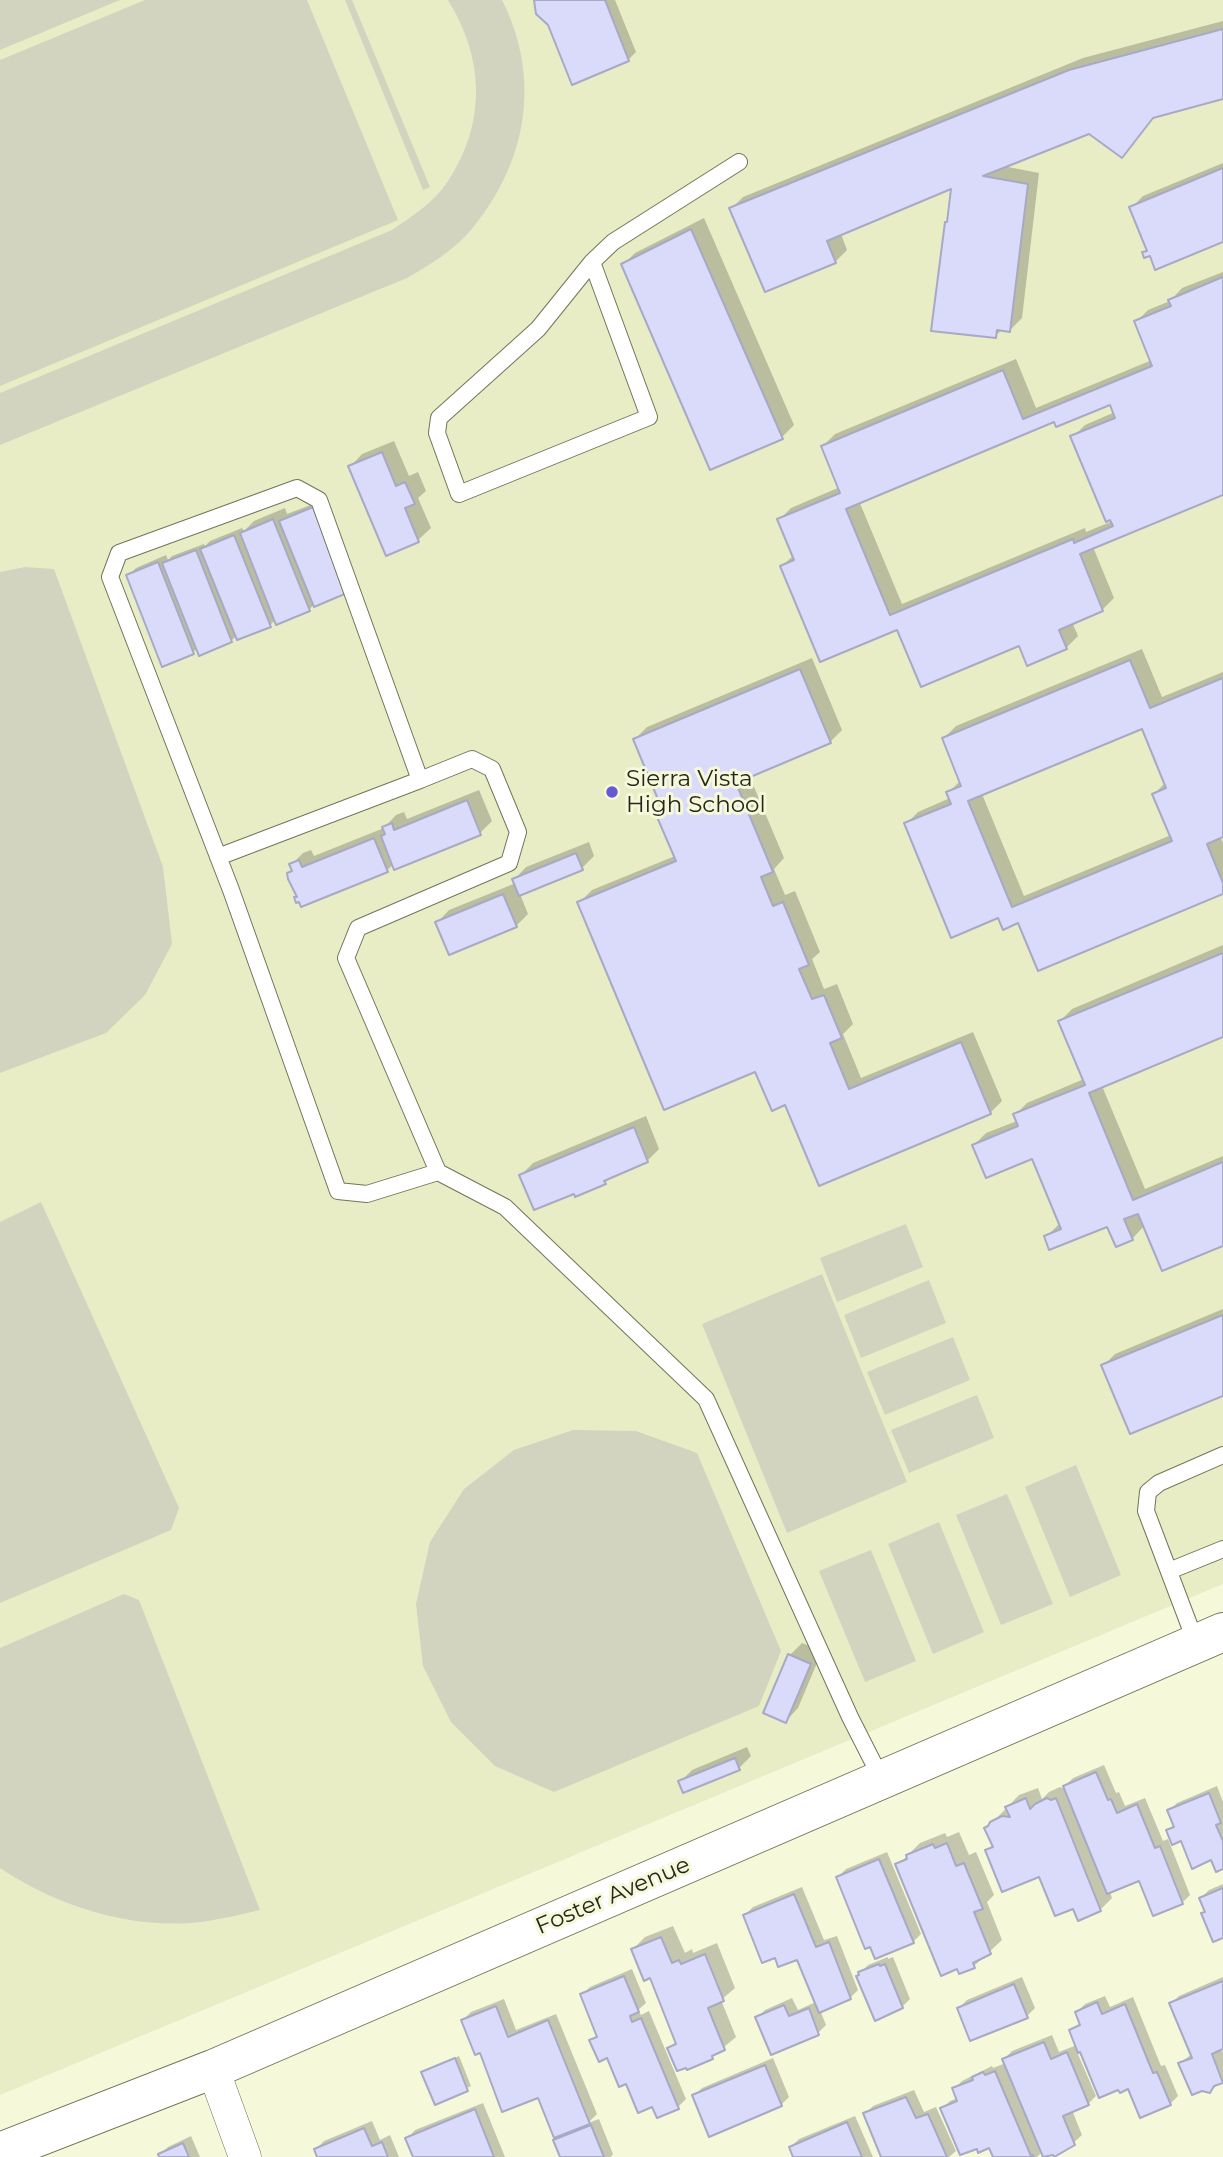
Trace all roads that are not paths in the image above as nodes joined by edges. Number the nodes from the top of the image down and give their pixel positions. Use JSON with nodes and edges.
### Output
{"nodes":[{"id":1,"x":738,"y":162,"type":"dead end"},
{"id":2,"x":592,"y":262,"type":"junction"},
{"id":3,"x":420,"y":780,"type":"junction"},
{"id":4,"x":218,"y":857,"type":"junction"},
{"id":5,"x":438,"y":1172,"type":"junction"},
{"id":6,"x":1223,"y":1455,"type":"edge"},
{"id":7,"x":1223,"y":1549,"type":"edge"},
{"id":8,"x":1169,"y":1572,"type":"junction"},
{"id":9,"x":1210,"y":1637,"type":"edge"},
{"id":10,"x":882,"y":1780,"type":"junction"},
{"id":11,"x":213,"y":2069,"type":"junction"},
{"id":12,"x":0,"y":2152,"type":"edge"},
{"id":13,"x":246,"y":2157,"type":"edge"}],
"edges":[{"from":1,"to":2,"type":"lane"},
{"from":2,"to":2,"type":"lane"},
{"from":3,"to":4,"type":"lane"},
{"from":3,"to":4,"type":"lane"},
{"from":3,"to":5,"type":"lane"},
{"from":4,"to":5,"type":"lane"},
{"from":5,"to":10,"type":"lane"},
{"from":6,"to":8,"type":"lane"},
{"from":7,"to":8,"type":"lane"},
{"from":8,"to":9,"type":"lane"},
{"from":9,"to":10,"type":"street","name":"Foster Avenue"},
{"from":10,"to":11,"type":"street","name":"Foster Avenue"},
{"from":11,"to":12,"type":"street","name":"Foster Avenue"},
{"from":11,"to":13,"type":"street"}]}
